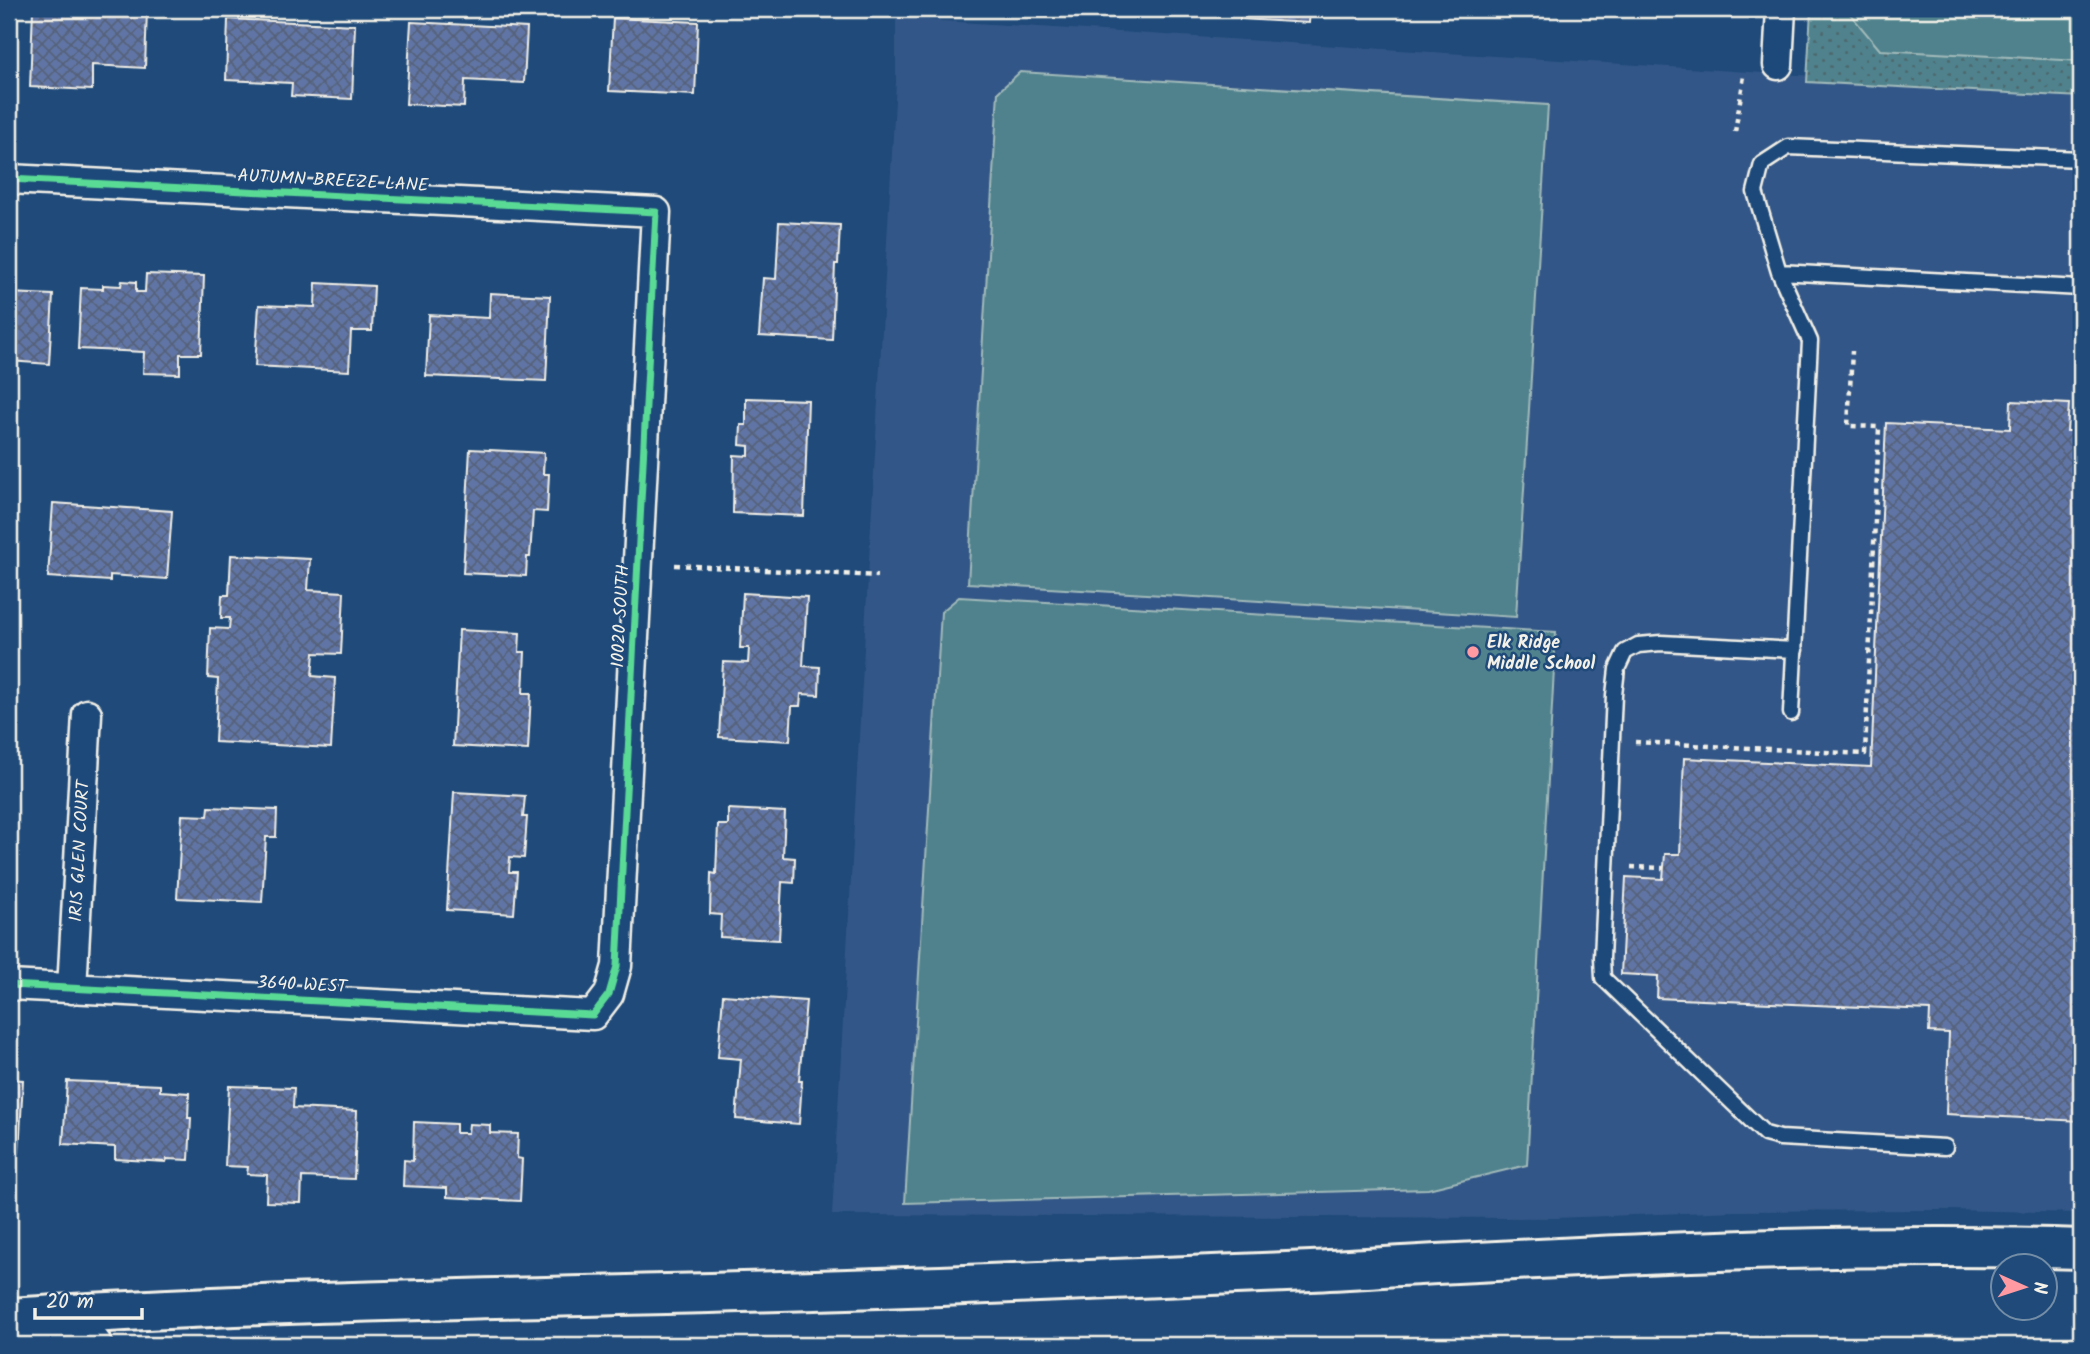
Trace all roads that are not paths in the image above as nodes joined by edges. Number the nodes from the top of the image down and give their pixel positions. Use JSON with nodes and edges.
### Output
{"nodes":[{"id":1,"x":1781,"y":9,"type":"edge"},
{"id":2,"x":1778,"y":65,"type":"dead end"},
{"id":3,"x":2081,"y":159,"type":"edge"},
{"id":4,"x":9,"y":179,"type":"edge"},
{"id":5,"x":656,"y":212,"type":"joint"},
{"id":6,"x":1779,"y":272,"type":"junction"},
{"id":7,"x":2081,"y":288,"type":"edge"},
{"id":8,"x":1794,"y":650,"type":"junction"},
{"id":9,"x":1791,"y":713,"type":"dead end"},
{"id":10,"x":87,"y":714,"type":"dead end"},
{"id":11,"x":9,"y":985,"type":"edge"},
{"id":12,"x":72,"y":989,"type":"junction"},
{"id":13,"x":593,"y":1014,"type":"joint"},
{"id":14,"x":1945,"y":1147,"type":"dead end"},
{"id":15,"x":2081,"y":1249,"type":"edge"},
{"id":16,"x":9,"y":1318,"type":"edge"},
{"id":17,"x":9,"y":1341,"type":"edge"},
{"id":18,"x":92,"y":1345,"type":"edge"}],
"edges":[{"from":1,"to":2,"type":"street"},
{"from":3,"to":6,"type":"lane"},
{"from":4,"to":5,"type":"street","name":"AUTUMN BREEZE LANE"},
{"from":5,"to":13,"type":"street","name":"10020 SOUTH"},
{"from":6,"to":7,"type":"lane"},
{"from":6,"to":8,"type":"lane"},
{"from":8,"to":9,"type":"lane"},
{"from":8,"to":14,"type":"lane"},
{"from":10,"to":12,"type":"street","name":"IRIS GLEN COURT"},
{"from":11,"to":12,"type":"street","name":"3640 WEST"},
{"from":12,"to":13,"type":"street","name":"3640 WEST"},
{"from":15,"to":16,"type":"highway"},
{"from":17,"to":18,"type":"highway"}]}
